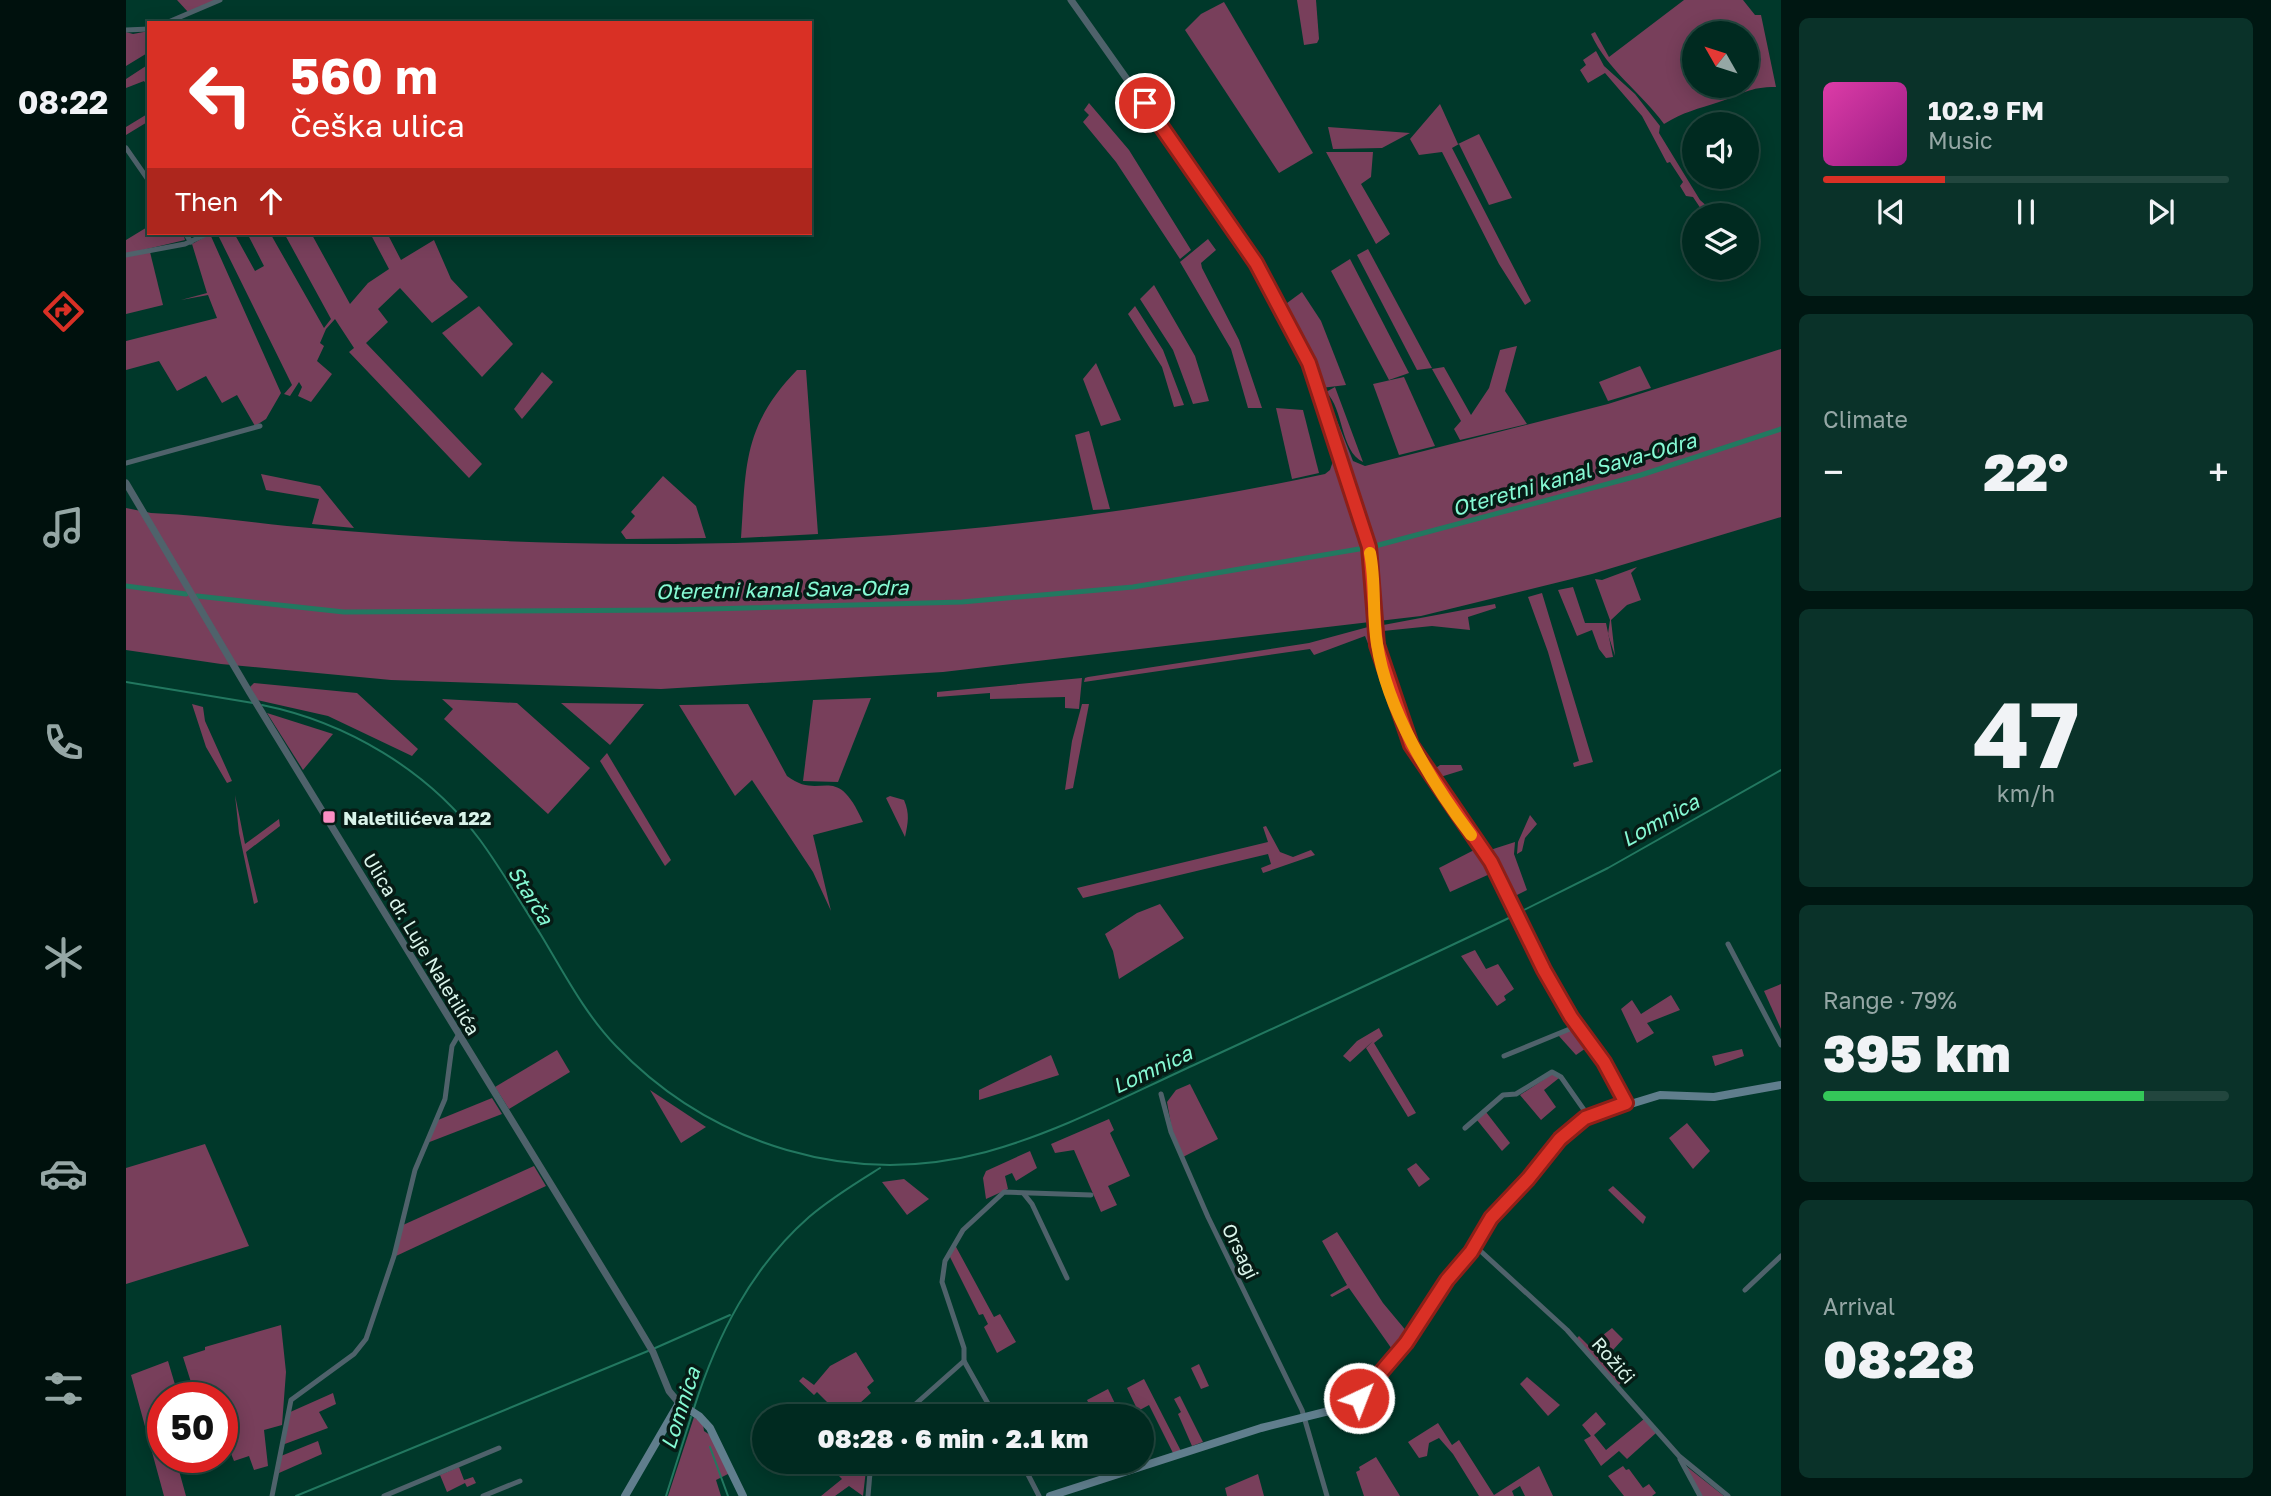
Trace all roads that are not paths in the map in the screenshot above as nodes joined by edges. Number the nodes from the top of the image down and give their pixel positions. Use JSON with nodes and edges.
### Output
{"nodes":[{"id":1,"x":220,"y":0,"type":"edge"},
{"id":2,"x":1072,"y":0,"type":"edge"},
{"id":3,"x":171,"y":21,"type":"edge"},
{"id":4,"x":147,"y":29,"type":"edge"},
{"id":5,"x":126,"y":30,"type":"edge"},
{"id":6,"x":126,"y":148,"type":"edge"},
{"id":7,"x":147,"y":178,"type":"edge"},
{"id":8,"x":186,"y":235,"type":"edge"},
{"id":9,"x":205,"y":235,"type":"edge"},
{"id":10,"x":191,"y":242,"type":"junction"},
{"id":11,"x":126,"y":256,"type":"edge"},
{"id":12,"x":260,"y":426,"type":"dead end"},
{"id":13,"x":126,"y":463,"type":"edge"},
{"id":14,"x":126,"y":483,"type":"edge"},
{"id":15,"x":1728,"y":944,"type":"dead end"},
{"id":16,"x":1577,"y":1026,"type":"junction"},
{"id":17,"x":458,"y":1034,"type":"junction"},
{"id":18,"x":1781,"y":1045,"type":"edge"},
{"id":19,"x":1504,"y":1056,"type":"dead end"},
{"id":20,"x":1781,"y":1085,"type":"edge"},
{"id":21,"x":1160,"y":1094,"type":"dead end"},
{"id":22,"x":1626,"y":1103,"type":"junction"},
{"id":23,"x":1589,"y":1117,"type":"junction"},
{"id":24,"x":1465,"y":1128,"type":"dead end"},
{"id":25,"x":1021,"y":1193,"type":"junction"},
{"id":26,"x":1091,"y":1195,"type":"dead end"},
{"id":27,"x":1475,"y":1246,"type":"junction"},
{"id":28,"x":1781,"y":1256,"type":"edge"},
{"id":29,"x":1067,"y":1278,"type":"dead end"},
{"id":30,"x":1745,"y":1290,"type":"dead end"},
{"id":31,"x":964,"y":1361,"type":"junction"},
{"id":32,"x":679,"y":1404,"type":"junction"},
{"id":33,"x":916,"y":1404,"type":"edge"},
{"id":34,"x":988,"y":1404,"type":"edge"},
{"id":35,"x":1304,"y":1417,"type":"junction"},
{"id":36,"x":499,"y":1448,"type":"dead end"},
{"id":37,"x":1679,"y":1457,"type":"junction"},
{"id":38,"x":870,"y":1474,"type":"edge"},
{"id":39,"x":1028,"y":1474,"type":"edge"},
{"id":40,"x":520,"y":1481,"type":"dead end"},
{"id":41,"x":272,"y":1496,"type":"edge"},
{"id":42,"x":384,"y":1496,"type":"edge"},
{"id":43,"x":484,"y":1496,"type":"edge"},
{"id":44,"x":625,"y":1496,"type":"edge"},
{"id":45,"x":743,"y":1496,"type":"edge"},
{"id":46,"x":868,"y":1496,"type":"edge"},
{"id":47,"x":1039,"y":1496,"type":"edge"},
{"id":48,"x":1050,"y":1496,"type":"edge"},
{"id":49,"x":1327,"y":1496,"type":"edge"},
{"id":50,"x":1700,"y":1496,"type":"edge"},
{"id":51,"x":1728,"y":1496,"type":"edge"}],
"edges":[{"from":1,"to":3,"type":"street"},
{"from":2,"to":16,"type":"street"},
{"from":4,"to":5,"type":"street"},
{"from":6,"to":7,"type":"street"},
{"from":8,"to":10,"type":"street"},
{"from":9,"to":10,"type":"street"},
{"from":10,"to":11,"type":"street"},
{"from":12,"to":13,"type":"street"},
{"from":14,"to":17,"type":"street","name":"Ulica dr. Luje Naletilića"},
{"from":15,"to":18,"type":"street"},
{"from":16,"to":19,"type":"street"},
{"from":16,"to":22,"type":"street"},
{"from":17,"to":32,"type":"street","name":"Ulica dr. Luje Naletilića"},
{"from":17,"to":41,"type":"street"},
{"from":20,"to":22,"type":"main road"},
{"from":21,"to":35,"type":"street","name":"Orsagi"},
{"from":22,"to":23,"type":"main road"},
{"from":23,"to":24,"type":"street"},
{"from":23,"to":27,"type":"main road"},
{"from":25,"to":26,"type":"street"},
{"from":25,"to":29,"type":"street"},
{"from":25,"to":31,"type":"street"},
{"from":27,"to":35,"type":"main road"},
{"from":27,"to":37,"type":"street","name":"Rožići"},
{"from":28,"to":30,"type":"street"},
{"from":31,"to":33,"type":"street"},
{"from":31,"to":34,"type":"street"},
{"from":32,"to":44,"type":"main road"},
{"from":32,"to":45,"type":"main road"},
{"from":35,"to":48,"type":"main road"},
{"from":35,"to":49,"type":"street","name":"Orsagi"},
{"from":36,"to":42,"type":"street"},
{"from":37,"to":50,"type":"street"},
{"from":37,"to":51,"type":"street","name":"Rožići"},
{"from":38,"to":46,"type":"street"},
{"from":39,"to":47,"type":"street"},
{"from":40,"to":43,"type":"street"}]}
